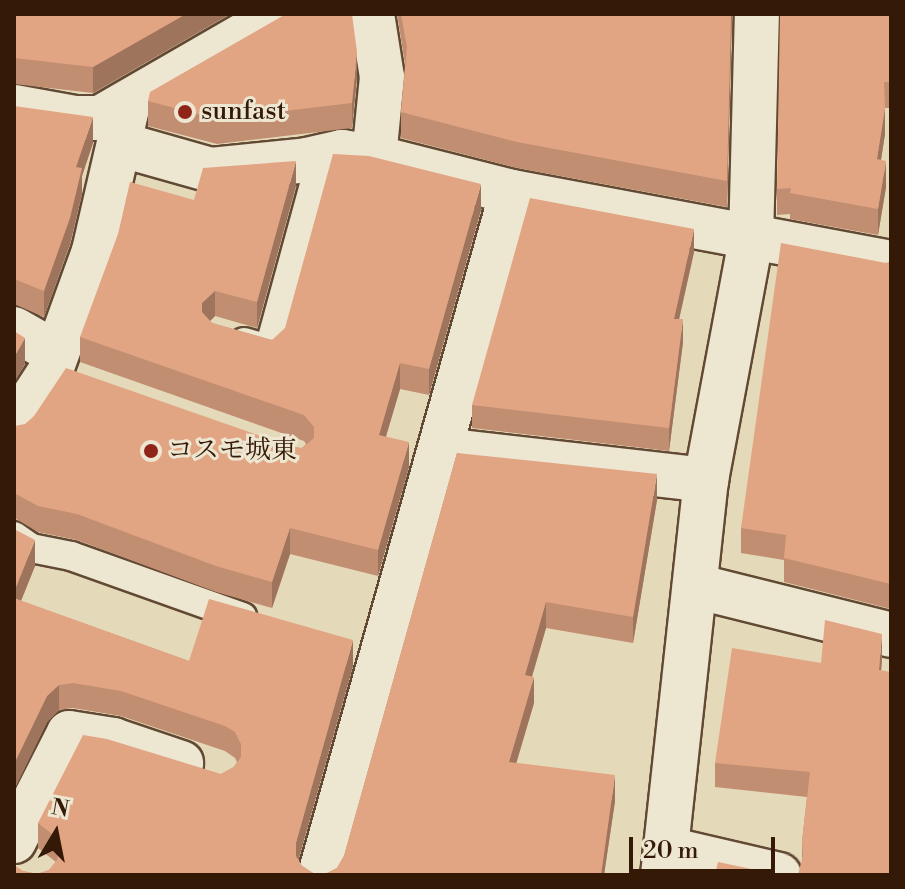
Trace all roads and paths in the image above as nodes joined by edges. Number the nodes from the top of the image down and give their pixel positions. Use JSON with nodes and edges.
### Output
{"nodes":[{"id":1,"x":280,"y":14,"type":"edge"},
{"id":2,"x":372,"y":14,"type":"edge"},
{"id":3,"x":757,"y":14,"type":"edge"},
{"id":4,"x":231,"y":27,"type":"edge"},
{"id":5,"x":14,"y":107,"type":"edge"},
{"id":6,"x":123,"y":124,"type":"junction"},
{"id":7,"x":322,"y":155,"type":"junction"},
{"id":8,"x":374,"y":157,"type":"junction"},
{"id":9,"x":512,"y":192,"type":"junction"},
{"id":10,"x":751,"y":239,"type":"junction"},
{"id":11,"x":891,"y":263,"type":"edge"},
{"id":12,"x":14,"y":329,"type":"edge"},
{"id":13,"x":218,"y":333,"type":"edge"},
{"id":14,"x":62,"y":368,"type":"junction"},
{"id":15,"x":14,"y":427,"type":"edge"},
{"id":16,"x":443,"y":450,"type":"junction"},
{"id":17,"x":706,"y":480,"type":"junction"},
{"id":18,"x":14,"y":536,"type":"edge"},
{"id":19,"x":695,"y":586,"type":"junction"},
{"id":20,"x":268,"y":624,"type":"edge"},
{"id":21,"x":891,"y":635,"type":"edge"},
{"id":22,"x":217,"y":775,"type":"edge"},
{"id":23,"x":14,"y":841,"type":"edge"},
{"id":24,"x":665,"y":862,"type":"edge"},
{"id":25,"x":14,"y":864,"type":"edge"},
{"id":26,"x":35,"y":875,"type":"edge"},
{"id":27,"x":320,"y":875,"type":"edge"},
{"id":28,"x":779,"y":875,"type":"edge"}],
"edges":[{"from":1,"to":4,"type":"street"},
{"from":2,"to":8,"type":"street"},
{"from":3,"to":10,"type":"street"},
{"from":4,"to":6,"type":"street"},
{"from":5,"to":6,"type":"street"},
{"from":6,"to":7,"type":"street"},
{"from":6,"to":14,"type":"street"},
{"from":7,"to":8,"type":"street"},
{"from":7,"to":13,"type":"lane"},
{"from":8,"to":9,"type":"street"},
{"from":9,"to":10,"type":"street"},
{"from":9,"to":16,"type":"street"},
{"from":10,"to":11,"type":"street"},
{"from":10,"to":17,"type":"street"},
{"from":12,"to":14,"type":"street"},
{"from":14,"to":15,"type":"street"},
{"from":16,"to":17,"type":"street"},
{"from":16,"to":27,"type":"street"},
{"from":17,"to":19,"type":"street"},
{"from":18,"to":20,"type":"lane"},
{"from":19,"to":21,"type":"street"},
{"from":19,"to":24,"type":"street"},
{"from":22,"to":23,"type":"street"},
{"from":24,"to":28,"type":"street"},
{"from":25,"to":26,"type":"street"}]}
